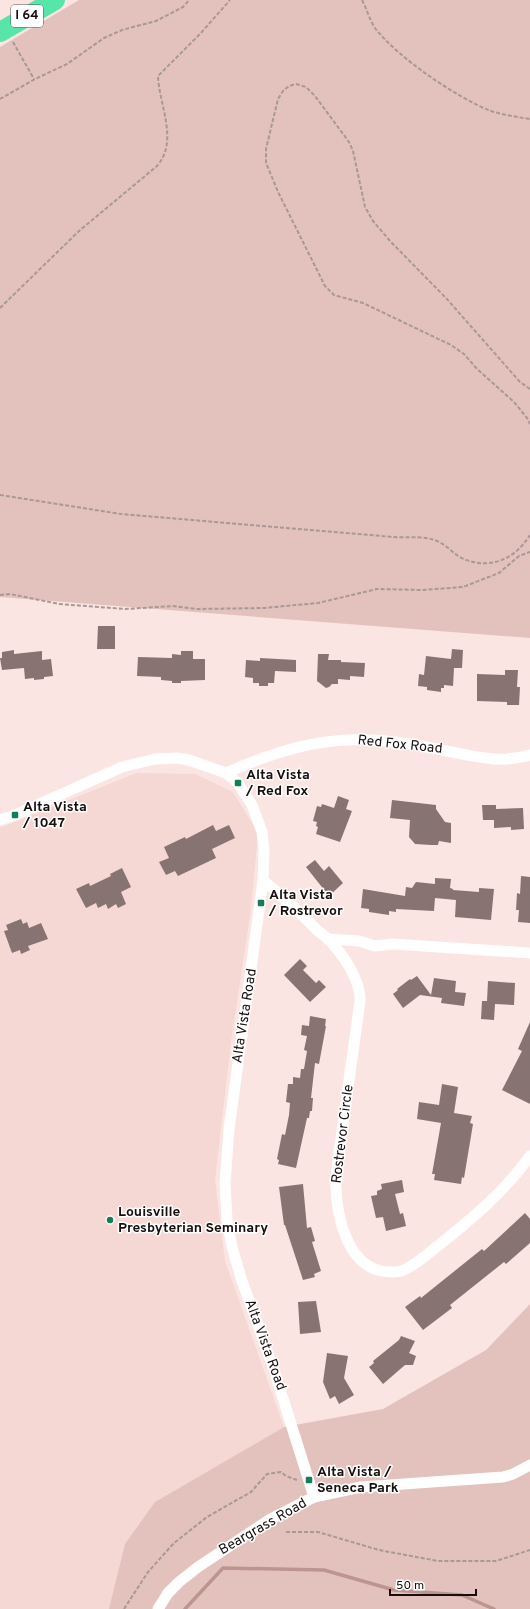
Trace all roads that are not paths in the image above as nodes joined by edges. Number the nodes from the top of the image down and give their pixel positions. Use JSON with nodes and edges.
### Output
{"nodes":[{"id":1,"x":55,"y":0,"type":"edge"},
{"id":2,"x":0,"y":32,"type":"edge"},
{"id":3,"x":530,"y":755,"type":"edge"},
{"id":4,"x":226,"y":773,"type":"junction"},
{"id":5,"x":0,"y":820,"type":"edge"},
{"id":6,"x":264,"y":881,"type":"junction"},
{"id":7,"x":328,"y":939,"type":"junction"},
{"id":8,"x":530,"y":953,"type":"edge"},
{"id":9,"x":530,"y":1156,"type":"edge"},
{"id":10,"x":530,"y":1466,"type":"edge"},
{"id":11,"x":314,"y":1497,"type":"junction"},
{"id":12,"x":158,"y":1609,"type":"edge"}],
"edges":[{"from":1,"to":2,"type":"highway","number":"I 64"},
{"from":3,"to":4,"type":"street","name":"Red Fox Road"},
{"from":4,"to":5,"type":"street","name":"Alta Vista Road"},
{"from":4,"to":6,"type":"street","name":"Alta Vista Road"},
{"from":6,"to":7,"type":"street","name":"Rostrevor Circle"},
{"from":6,"to":11,"type":"street","name":"Alta Vista Road"},
{"from":7,"to":8,"type":"street"},
{"from":7,"to":9,"type":"street","name":"Rostrevor Circle"},
{"from":10,"to":11,"type":"street","name":"Beargrass Road"},
{"from":11,"to":12,"type":"street","name":"Beargrass Road"}]}
